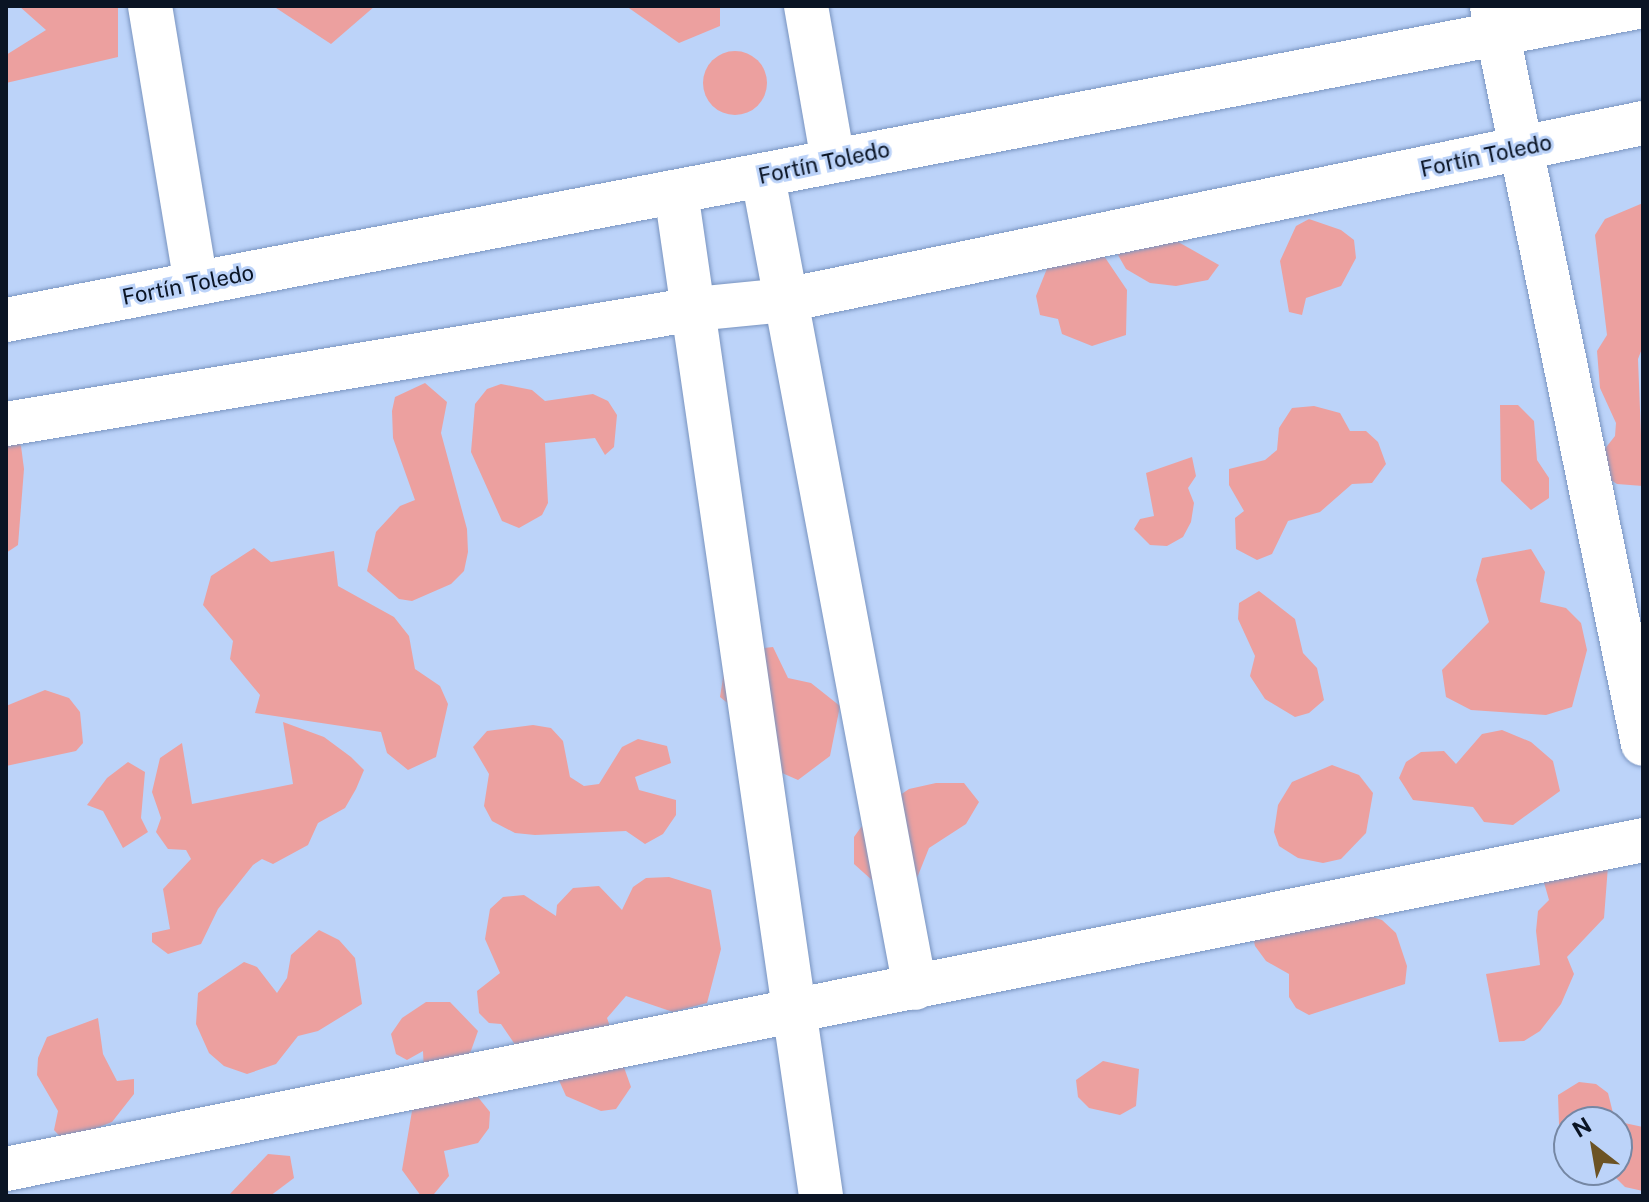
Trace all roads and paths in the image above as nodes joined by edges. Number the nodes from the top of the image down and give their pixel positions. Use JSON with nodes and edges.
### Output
{"nodes":[{"id":1,"x":150,"y":6,"type":"edge"},
{"id":2,"x":806,"y":6,"type":"edge"},
{"id":3,"x":1643,"y":6,"type":"edge"},
{"id":4,"x":1495,"y":18,"type":"edge"},
{"id":5,"x":1643,"y":123,"type":"edge"},
{"id":6,"x":1523,"y":148,"type":"junction"},
{"id":7,"x":833,"y":160,"type":"junction"},
{"id":8,"x":763,"y":177,"type":"junction"},
{"id":9,"x":676,"y":192,"type":"junction"},
{"id":10,"x":196,"y":283,"type":"junction"},
{"id":11,"x":786,"y":300,"type":"junction"},
{"id":12,"x":695,"y":309,"type":"junction"},
{"id":13,"x":6,"y":320,"type":"edge"},
{"id":14,"x":6,"y":424,"type":"edge"},
{"id":15,"x":1643,"y":744,"type":"edge"},
{"id":16,"x":1643,"y":840,"type":"edge"},
{"id":17,"x":915,"y":988,"type":"junction"},
{"id":18,"x":794,"y":1014,"type":"junction"},
{"id":19,"x":6,"y":1169,"type":"edge"},
{"id":20,"x":821,"y":1196,"type":"edge"}],
"edges":[{"from":1,"to":10,"type":"street"},
{"from":2,"to":7,"type":"street"},
{"from":3,"to":4,"type":"street","name":"Fortín Toledo"},
{"from":4,"to":6,"type":"street"},
{"from":4,"to":7,"type":"street","name":"Fortín Toledo"},
{"from":5,"to":6,"type":"street","name":"Fortín Toledo"},
{"from":6,"to":11,"type":"street","name":"Fortín Toledo"},
{"from":6,"to":15,"type":"street"},
{"from":7,"to":8,"type":"street","name":"Fortín Toledo"},
{"from":8,"to":9,"type":"street","name":"Fortín Toledo"},
{"from":8,"to":11,"type":"street"},
{"from":9,"to":10,"type":"street","name":"Fortín Toledo"},
{"from":9,"to":12,"type":"street"},
{"from":10,"to":13,"type":"street","name":"Fortín Toledo"},
{"from":11,"to":12,"type":"street","name":"Fortín Toledo"},
{"from":11,"to":17,"type":"street"},
{"from":12,"to":14,"type":"street","name":"Fortín Toledo"},
{"from":12,"to":18,"type":"street"},
{"from":16,"to":17,"type":"street"},
{"from":17,"to":18,"type":"street"},
{"from":18,"to":19,"type":"street"},
{"from":18,"to":20,"type":"street"}]}
